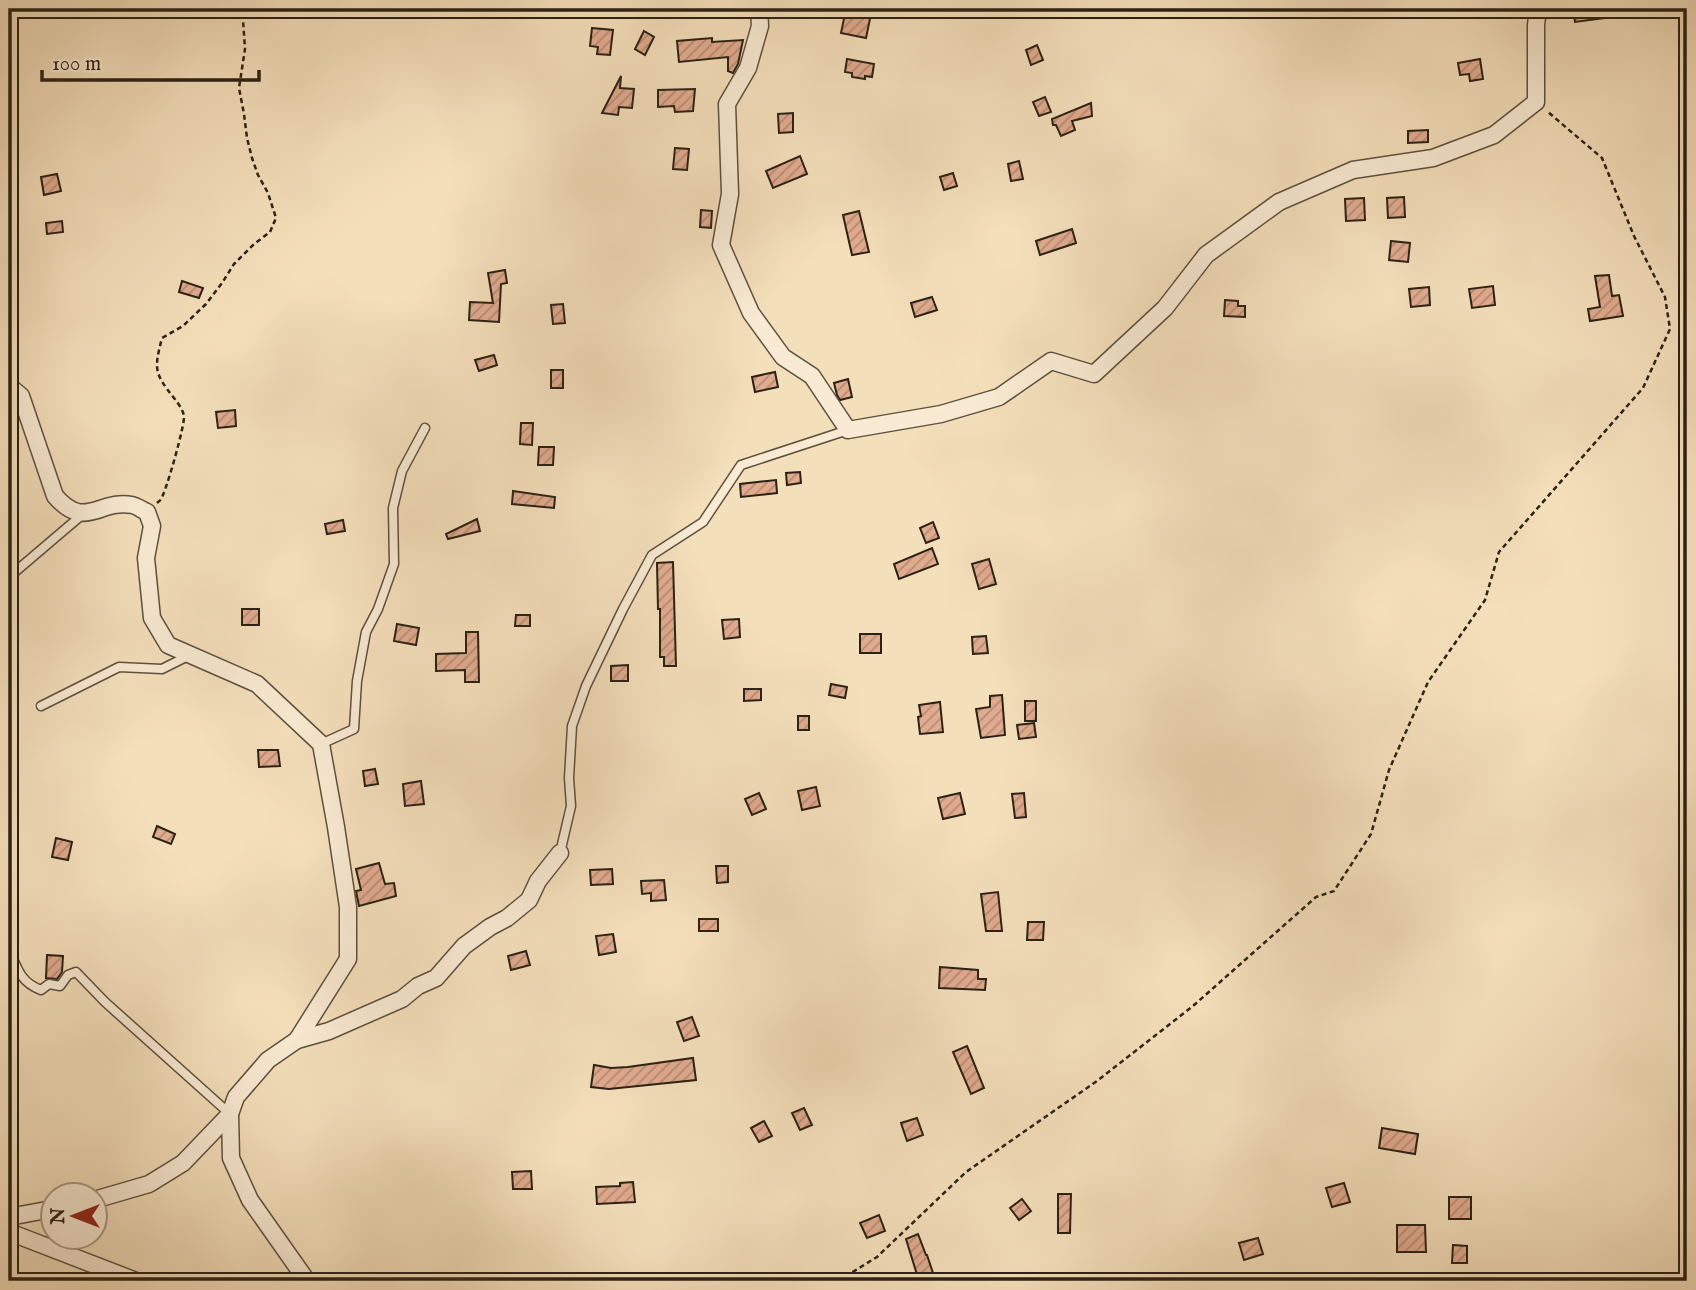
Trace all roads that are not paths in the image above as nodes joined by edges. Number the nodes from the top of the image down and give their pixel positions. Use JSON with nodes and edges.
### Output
{"nodes":[{"id":1,"x":759,"y":9,"type":"edge"},
{"id":2,"x":1538,"y":9,"type":"edge"},
{"id":3,"x":9,"y":386,"type":"edge"},
{"id":4,"x":425,"y":428,"type":"dead end"},
{"id":5,"x":848,"y":430,"type":"junction"},
{"id":6,"x":83,"y":514,"type":"junction"},
{"id":7,"x":9,"y":577,"type":"edge"},
{"id":8,"x":190,"y":655,"type":"junction"},
{"id":9,"x":41,"y":706,"type":"dead end"},
{"id":10,"x":321,"y":744,"type":"junction"},
{"id":11,"x":560,"y":853,"type":"joint"},
{"id":12,"x":9,"y":949,"type":"edge"},
{"id":13,"x":297,"y":1040,"type":"junction"},
{"id":14,"x":230,"y":1114,"type":"junction"},
{"id":15,"x":108,"y":1196,"type":"edge"},
{"id":16,"x":38,"y":1212,"type":"edge"},
{"id":17,"x":9,"y":1217,"type":"edge"},
{"id":18,"x":9,"y":1232,"type":"edge"},
{"id":19,"x":136,"y":1281,"type":"edge"},
{"id":20,"x":307,"y":1281,"type":"edge"}],
"edges":[{"from":1,"to":5,"type":"street"},
{"from":2,"to":5,"type":"street"},
{"from":3,"to":6,"type":"street"},
{"from":4,"to":10,"type":"lane"},
{"from":5,"to":11,"type":"lane"},
{"from":6,"to":7,"type":"lane"},
{"from":6,"to":8,"type":"street"},
{"from":8,"to":9,"type":"lane"},
{"from":8,"to":10,"type":"street"},
{"from":10,"to":13,"type":"street"},
{"from":11,"to":13,"type":"street"},
{"from":12,"to":14,"type":"lane"},
{"from":13,"to":14,"type":"street"},
{"from":14,"to":15,"type":"street"},
{"from":14,"to":20,"type":"street"},
{"from":16,"to":17,"type":"street"},
{"from":18,"to":19,"type":"street"}]}
